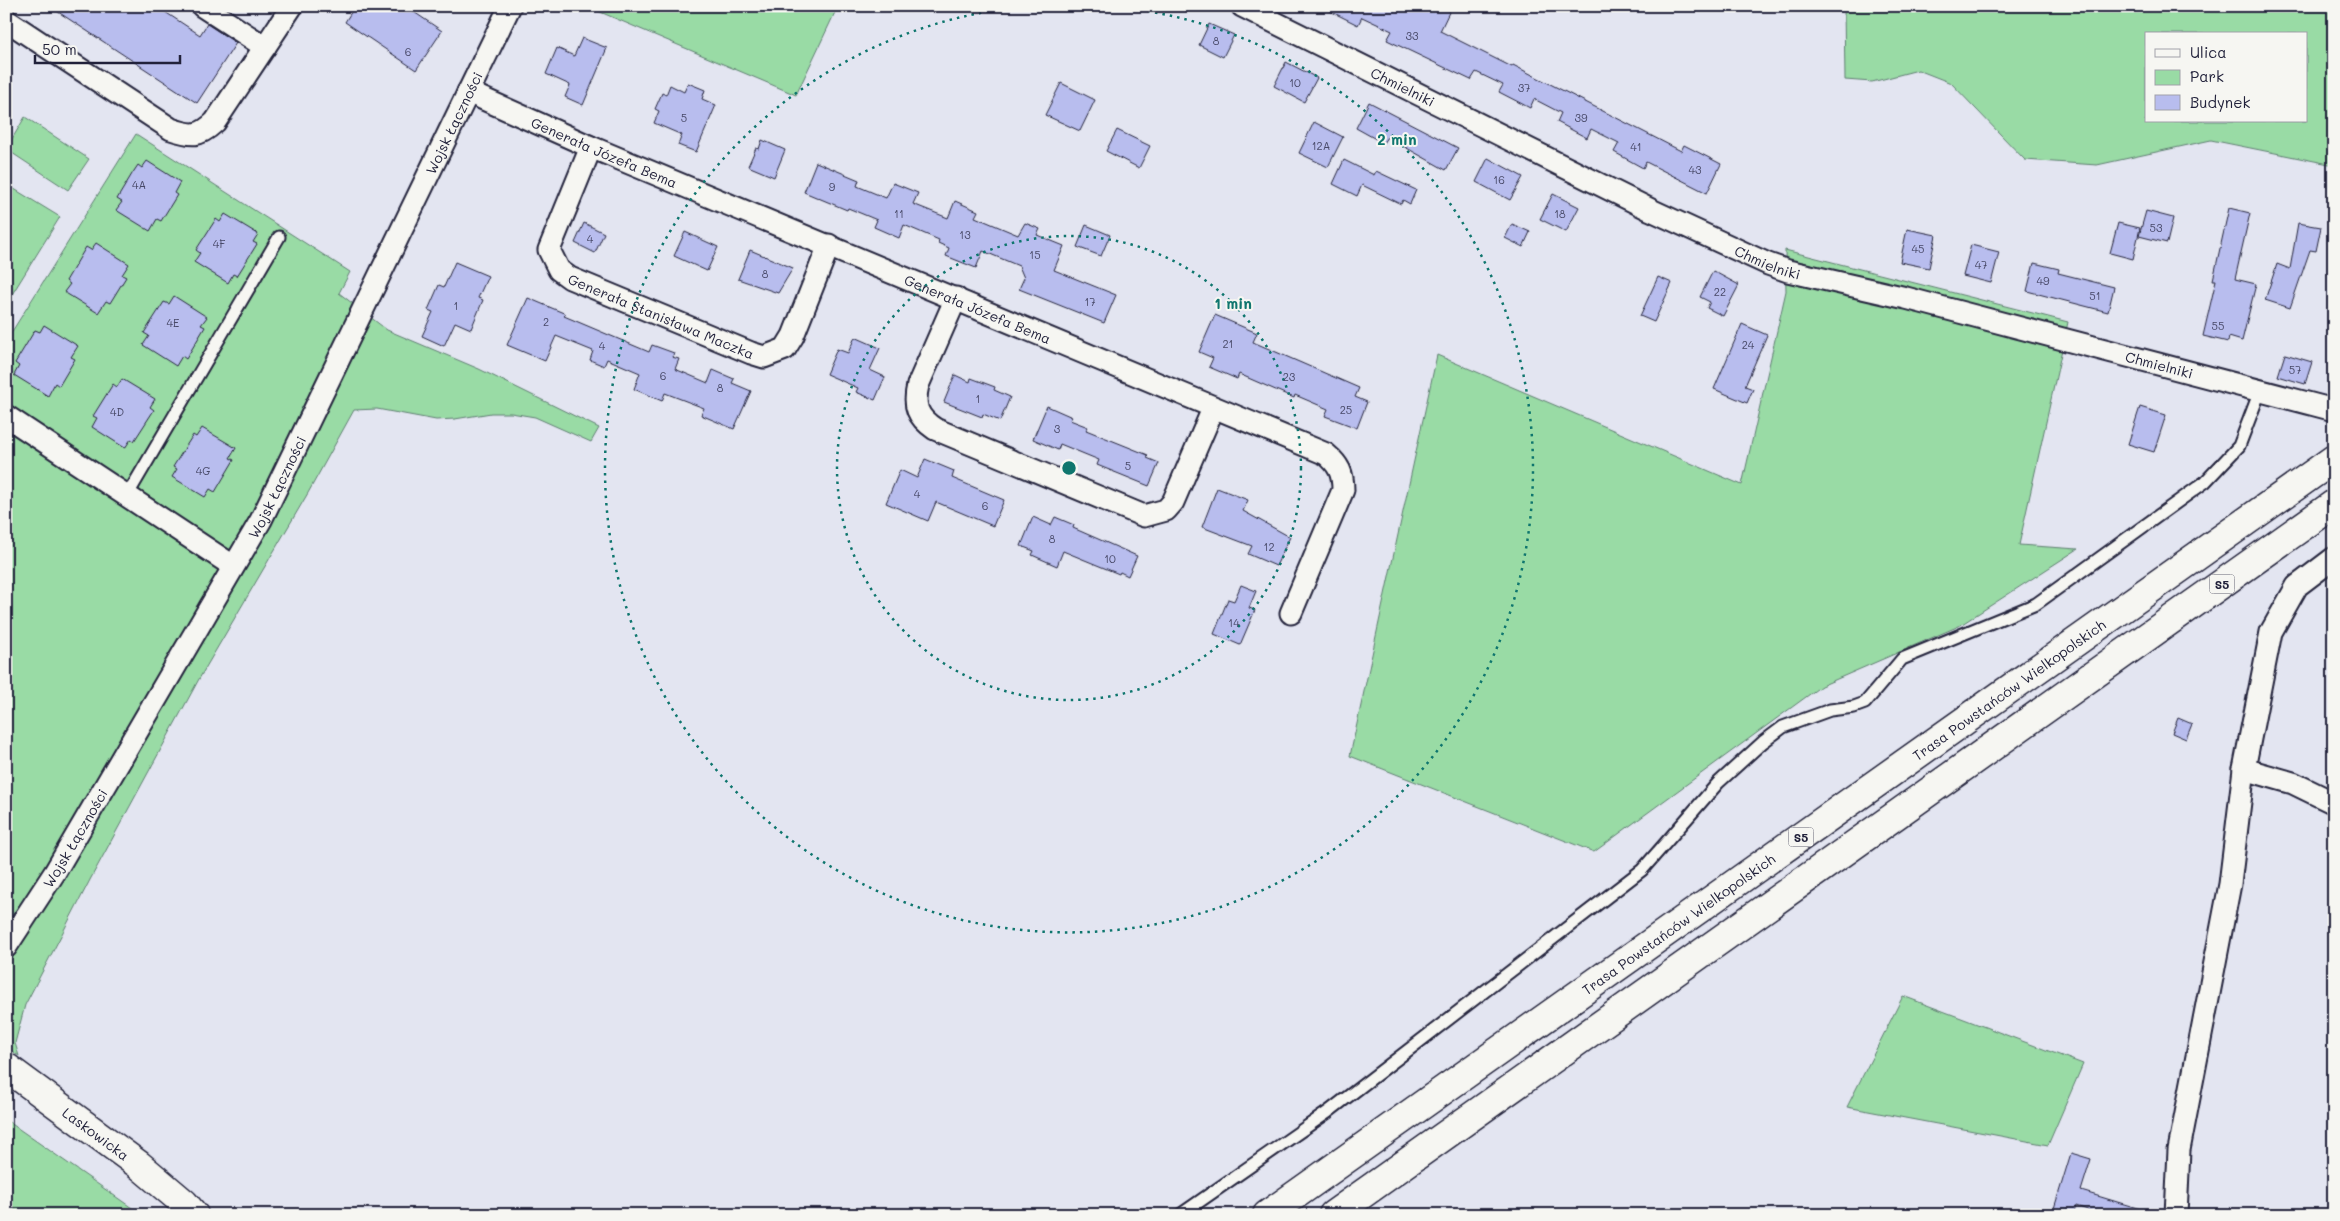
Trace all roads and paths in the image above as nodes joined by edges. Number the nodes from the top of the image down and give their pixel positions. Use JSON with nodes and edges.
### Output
{"nodes":[{"id":1,"x":202,"y":6,"type":"edge"},
{"id":2,"x":292,"y":6,"type":"edge"},
{"id":3,"x":510,"y":6,"type":"edge"},
{"id":4,"x":1242,"y":6,"type":"edge"},
{"id":5,"x":6,"y":20,"type":"edge"},
{"id":6,"x":265,"y":47,"type":"junction"},
{"id":7,"x":468,"y":92,"type":"junction"},
{"id":8,"x":591,"y":147,"type":"junction"},
{"id":9,"x":279,"y":237,"type":"dead end"},
{"id":10,"x":830,"y":245,"type":"junction"},
{"id":11,"x":956,"y":298,"type":"junction"},
{"id":12,"x":2260,"y":391,"type":"junction"},
{"id":13,"x":2332,"y":404,"type":"edge"},
{"id":14,"x":1214,"y":409,"type":"junction"},
{"id":15,"x":6,"y":416,"type":"edge"},
{"id":16,"x":2334,"y":459,"type":"edge"},
{"id":17,"x":127,"y":496,"type":"junction"},
{"id":18,"x":2334,"y":504,"type":"edge"},
{"id":19,"x":2334,"y":558,"type":"edge"},
{"id":20,"x":233,"y":566,"type":"junction"},
{"id":21,"x":1291,"y":613,"type":"dead end"},
{"id":22,"x":2244,"y":769,"type":"junction"},
{"id":23,"x":2334,"y":803,"type":"edge"},
{"id":24,"x":6,"y":947,"type":"edge"},
{"id":25,"x":6,"y":1067,"type":"edge"},
{"id":26,"x":195,"y":1211,"type":"edge"},
{"id":27,"x":1180,"y":1215,"type":"edge"},
{"id":28,"x":1267,"y":1215,"type":"edge"},
{"id":29,"x":1333,"y":1215,"type":"edge"},
{"id":30,"x":2176,"y":1215,"type":"edge"}],
"edges":[{"from":1,"to":6,"type":"street"},
{"from":2,"to":6,"type":"street"},
{"from":3,"to":7,"type":"street","name":"Wojsk Łączności"},
{"from":4,"to":12,"type":"street","name":"Chmielniki"},
{"from":5,"to":6,"type":"street"},
{"from":7,"to":8,"type":"street","name":"Generała Józefa Bema"},
{"from":7,"to":20,"type":"street","name":"Wojsk Łączności"},
{"from":8,"to":10,"type":"street","name":"Generała Józefa Bema"},
{"from":8,"to":10,"type":"street","name":"Generała Stanisława Maczka"},
{"from":9,"to":17,"type":"lane"},
{"from":10,"to":11,"type":"street","name":"Generała Józefa Bema"},
{"from":11,"to":14,"type":"street","name":"Generała Józefa Bema"},
{"from":11,"to":14,"type":"street"},
{"from":12,"to":13,"type":"street","name":"Chmielniki"},
{"from":12,"to":27,"type":"lane"},
{"from":14,"to":21,"type":"street","name":"Generała Józefa Bema"},
{"from":15,"to":17,"type":"street"},
{"from":16,"to":28,"type":"main road","name":"Trasa Powstańców Wielkopolskich","number":"S5"},
{"from":17,"to":20,"type":"street"},
{"from":18,"to":29,"type":"main road","number":"S5"},
{"from":19,"to":22,"type":"street"},
{"from":20,"to":24,"type":"street","name":"Wojsk Łączności"},
{"from":22,"to":23,"type":"street"},
{"from":22,"to":30,"type":"street"},
{"from":25,"to":26,"type":"main road","name":"Laskowicka"}]}
